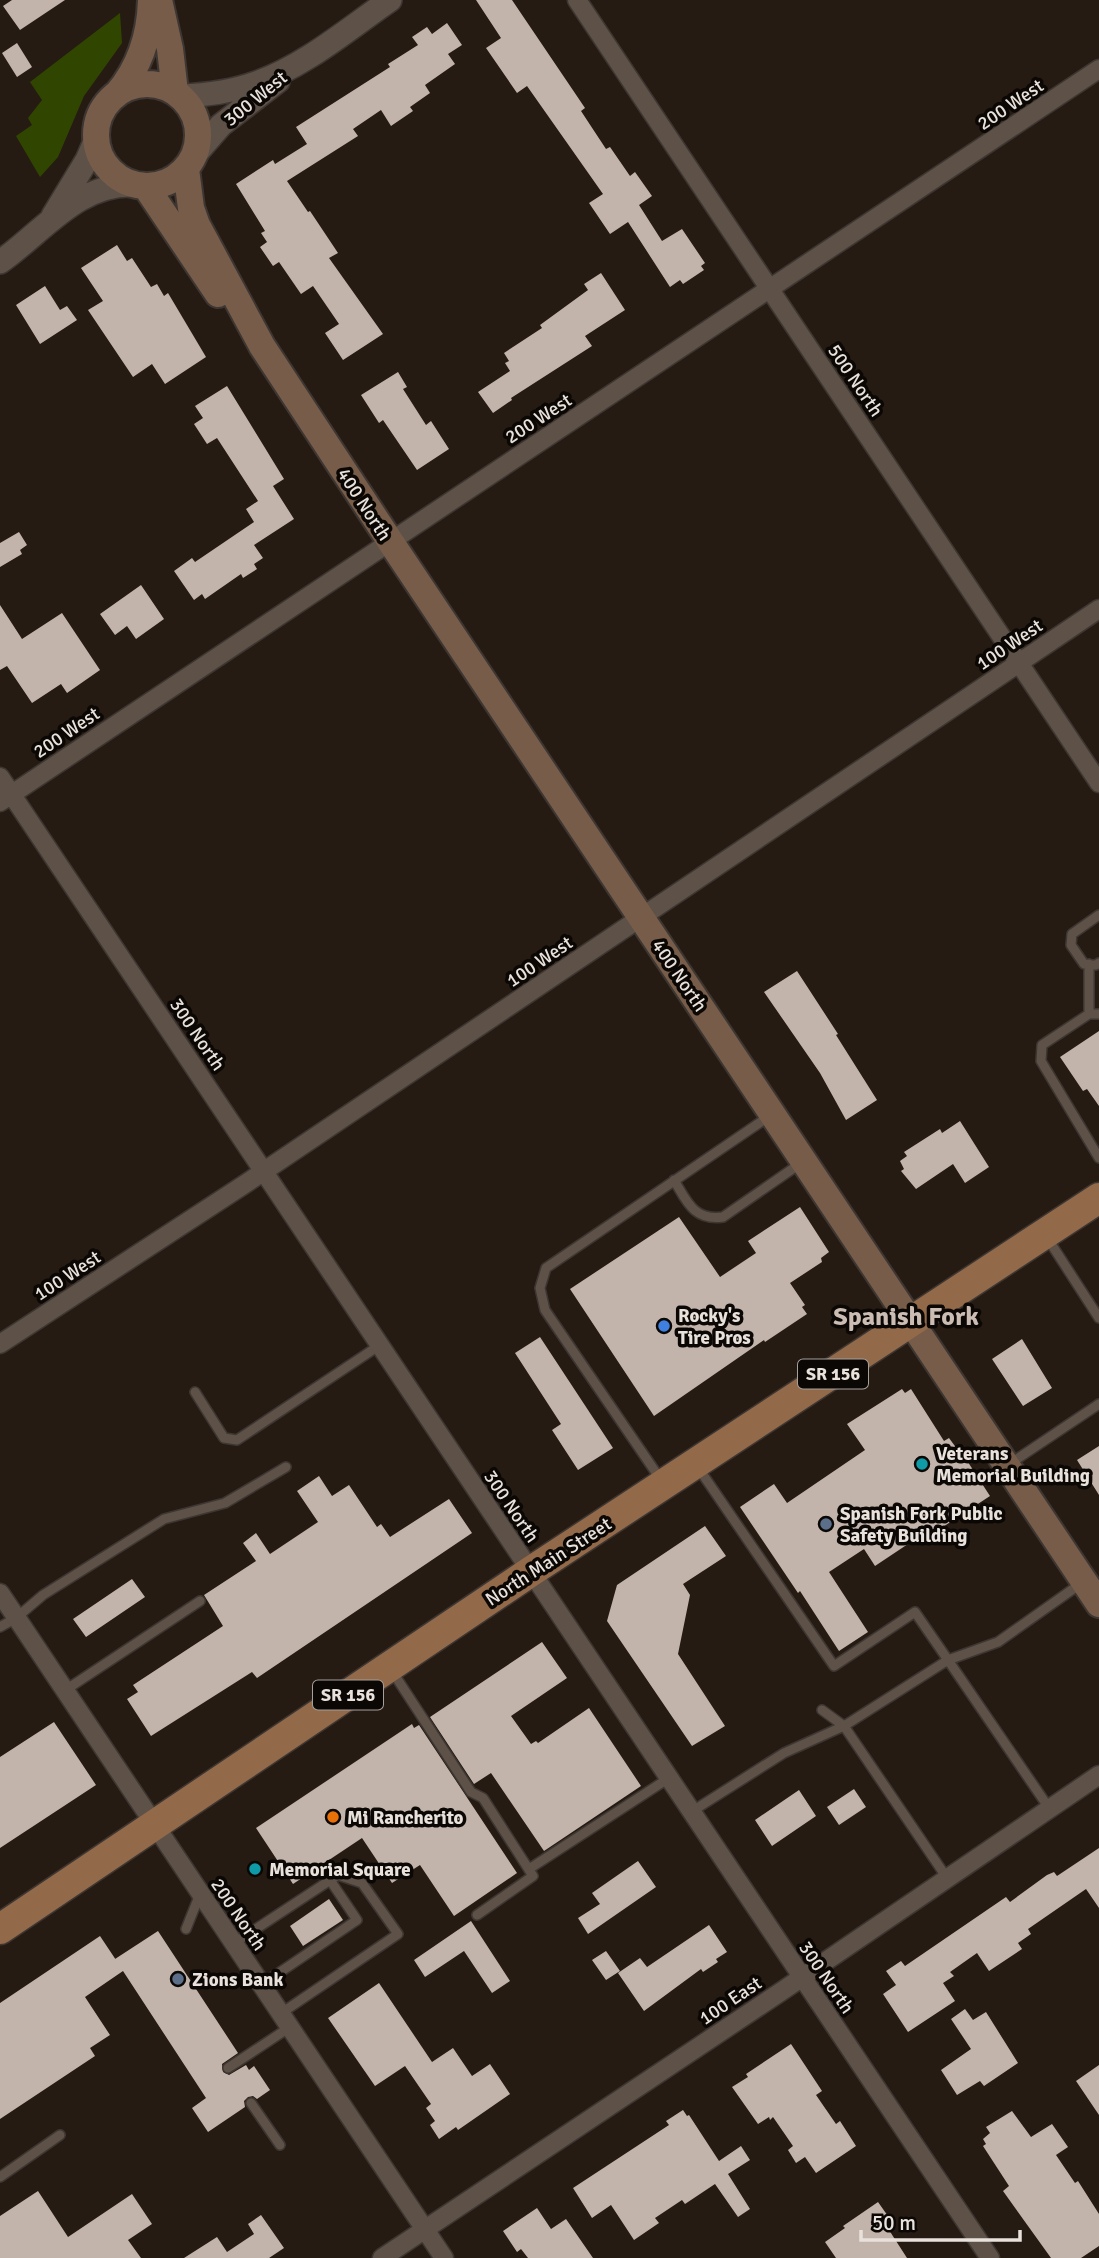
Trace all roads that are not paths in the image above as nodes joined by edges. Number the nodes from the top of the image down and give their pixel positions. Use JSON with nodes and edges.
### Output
{"nodes":[{"id":1,"x":151,"y":0,"type":"edge"},
{"id":2,"x":159,"y":0,"type":"edge"},
{"id":3,"x":577,"y":0,"type":"edge"},
{"id":4,"x":388,"y":1,"type":"edge"},
{"id":5,"x":293,"y":67,"type":"junction"},
{"id":6,"x":1099,"y":69,"type":"edge"},
{"id":7,"x":117,"y":94,"type":"junction"},
{"id":8,"x":178,"y":94,"type":"junction"},
{"id":9,"x":96,"y":139,"type":"junction"},
{"id":10,"x":190,"y":162,"type":"junction"},
{"id":11,"x":140,"y":186,"type":"junction"},
{"id":12,"x":52,"y":218,"type":"junction"},
{"id":13,"x":0,"y":262,"type":"edge"},
{"id":14,"x":770,"y":290,"type":"junction"},
{"id":15,"x":262,"y":346,"type":"junction"},
{"id":16,"x":390,"y":541,"type":"junction"},
{"id":17,"x":1099,"y":609,"type":"edge"},
{"id":18,"x":1020,"y":664,"type":"junction"},
{"id":19,"x":0,"y":777,"type":"edge"},
{"id":20,"x":1099,"y":783,"type":"edge"},
{"id":21,"x":6,"y":798,"type":"edge"},
{"id":22,"x":1099,"y":915,"type":"edge"},
{"id":23,"x":641,"y":918,"type":"junction"},
{"id":24,"x":1094,"y":964,"type":"edge"},
{"id":25,"x":1094,"y":1014,"type":"edge"},
{"id":26,"x":772,"y":1114,"type":"junction"},
{"id":27,"x":1099,"y":1158,"type":"edge"},
{"id":28,"x":804,"y":1161,"type":"junction"},
{"id":29,"x":264,"y":1171,"type":"junction"},
{"id":30,"x":674,"y":1180,"type":"junction"},
{"id":31,"x":1099,"y":1198,"type":"edge"},
{"id":32,"x":1045,"y":1234,"type":"junction"},
{"id":33,"x":1099,"y":1318,"type":"edge"},
{"id":34,"x":912,"y":1323,"type":"junction"},
{"id":35,"x":0,"y":1345,"type":"edge"},
{"id":36,"x":380,"y":1346,"type":"junction"},
{"id":37,"x":195,"y":1392,"type":"dead end"},
{"id":38,"x":1099,"y":1405,"type":"edge"},
{"id":39,"x":696,"y":1464,"type":"junction"},
{"id":40,"x":1007,"y":1466,"type":"junction"},
{"id":41,"x":286,"y":1467,"type":"dead end"},
{"id":42,"x":664,"y":1485,"type":"junction"},
{"id":43,"x":530,"y":1572,"type":"junction"},
{"id":44,"x":1085,"y":1581,"type":"junction"},
{"id":45,"x":0,"y":1593,"type":"edge"},
{"id":46,"x":200,"y":1601,"type":"dead end"},
{"id":47,"x":1099,"y":1604,"type":"edge"},
{"id":48,"x":16,"y":1618,"type":"junction"},
{"id":49,"x":0,"y":1627,"type":"edge"},
{"id":50,"x":948,"y":1660,"type":"junction"},
{"id":51,"x":389,"y":1667,"type":"junction"},
{"id":52,"x":64,"y":1691,"type":"junction"},
{"id":53,"x":822,"y":1710,"type":"dead end"},
{"id":54,"x":844,"y":1726,"type":"junction"},
{"id":55,"x":1099,"y":1775,"type":"edge"},
{"id":56,"x":669,"y":1778,"type":"junction"},
{"id":57,"x":1049,"y":1808,"type":"junction"},
{"id":58,"x":691,"y":1812,"type":"junction"},
{"id":59,"x":153,"y":1825,"type":"junction"},
{"id":60,"x":529,"y":1869,"type":"junction"},
{"id":61,"x":947,"y":1878,"type":"junction"},
{"id":62,"x":330,"y":1880,"type":"junction"},
{"id":63,"x":200,"y":1894,"type":"junction"},
{"id":64,"x":477,"y":1915,"type":"dead end"},
{"id":65,"x":0,"y":1929,"type":"edge"},
{"id":66,"x":186,"y":1929,"type":"dead end"},
{"id":67,"x":233,"y":1944,"type":"junction"},
{"id":68,"x":802,"y":1977,"type":"junction"},
{"id":69,"x":261,"y":1984,"type":"junction"},
{"id":70,"x":285,"y":2021,"type":"junction"},
{"id":71,"x":228,"y":2068,"type":"dead end"},
{"id":72,"x":251,"y":2103,"type":"dead end"},
{"id":73,"x":60,"y":2135,"type":"dead end"},
{"id":74,"x":281,"y":2145,"type":"dead end"},
{"id":75,"x":0,"y":2177,"type":"edge"},
{"id":76,"x":425,"y":2229,"type":"junction"},
{"id":77,"x":382,"y":2258,"type":"edge"},
{"id":78,"x":444,"y":2258,"type":"edge"},
{"id":79,"x":990,"y":2258,"type":"edge"}],
"edges":[{"from":1,"to":7,"type":"main road"},
{"from":2,"to":8,"type":"main road"},
{"from":3,"to":14,"type":"street","name":"500 North"},
{"from":4,"to":5,"type":"street"},
{"from":5,"to":8,"type":"street","name":"300 West"},
{"from":5,"to":10,"type":"street","name":"300 West"},
{"from":6,"to":14,"type":"street","name":"200 West"},
{"from":7,"to":8,"type":"main road"},
{"from":7,"to":9,"type":"main road"},
{"from":8,"to":10,"type":"main road"},
{"from":9,"to":11,"type":"main road"},
{"from":9,"to":12,"type":"street"},
{"from":10,"to":11,"type":"main road"},
{"from":10,"to":15,"type":"main road","name":"400 North"},
{"from":11,"to":12,"type":"street"},
{"from":11,"to":15,"type":"main road","name":"400 North"},
{"from":12,"to":13,"type":"street"},
{"from":14,"to":16,"type":"street","name":"200 West"},
{"from":14,"to":18,"type":"street","name":"500 North"},
{"from":15,"to":16,"type":"main road","name":"400 North"},
{"from":16,"to":21,"type":"street","name":"200 West"},
{"from":16,"to":23,"type":"main road","name":"400 North"},
{"from":17,"to":18,"type":"street","name":"100 West"},
{"from":18,"to":20,"type":"street","name":"500 North"},
{"from":18,"to":23,"type":"street","name":"100 West"},
{"from":19,"to":21,"type":"street","name":"300 North"},
{"from":21,"to":29,"type":"street","name":"300 North"},
{"from":22,"to":24,"type":"lane"},
{"from":23,"to":26,"type":"main road","name":"400 North"},
{"from":23,"to":29,"type":"street","name":"100 West"},
{"from":24,"to":25,"type":"lane"},
{"from":25,"to":27,"type":"lane"},
{"from":26,"to":28,"type":"main road","name":"400 North"},
{"from":26,"to":30,"type":"lane"},
{"from":28,"to":30,"type":"lane"},
{"from":28,"to":34,"type":"main road","name":"400 North"},
{"from":29,"to":35,"type":"street","name":"100 West"},
{"from":29,"to":36,"type":"street","name":"300 North"},
{"from":30,"to":42,"type":"lane"},
{"from":31,"to":32,"type":"main road","name":"North Main Street","number":"SR 156"},
{"from":32,"to":33,"type":"lane"},
{"from":32,"to":34,"type":"main road","name":"North Main Street","number":"SR 156"},
{"from":34,"to":39,"type":"main road","name":"North Main Street","number":"SR 156"},
{"from":34,"to":40,"type":"main road","name":"400 North"},
{"from":36,"to":37,"type":"lane"},
{"from":36,"to":43,"type":"street","name":"300 North"},
{"from":38,"to":40,"type":"lane"},
{"from":39,"to":42,"type":"main road","name":"North Main Street","number":"SR 156"},
{"from":39,"to":50,"type":"lane"},
{"from":40,"to":44,"type":"main road","name":"400 North"},
{"from":41,"to":48,"type":"lane"},
{"from":42,"to":43,"type":"main road","name":"North Main Street","number":"SR 156"},
{"from":43,"to":51,"type":"main road","name":"North Main Street","number":"SR 156"},
{"from":43,"to":56,"type":"street","name":"300 North"},
{"from":44,"to":47,"type":"main road","name":"400 North"},
{"from":44,"to":50,"type":"lane"},
{"from":45,"to":48,"type":"street","name":"200 North"},
{"from":46,"to":52,"type":"lane"},
{"from":48,"to":49,"type":"lane"},
{"from":48,"to":52,"type":"street","name":"200 North"},
{"from":50,"to":54,"type":"lane"},
{"from":50,"to":57,"type":"lane"},
{"from":51,"to":59,"type":"main road","name":"North Main Street","number":"SR 156"},
{"from":51,"to":60,"type":"lane"},
{"from":52,"to":59,"type":"street","name":"200 North"},
{"from":53,"to":54,"type":"lane"},
{"from":54,"to":58,"type":"lane"},
{"from":54,"to":61,"type":"lane"},
{"from":55,"to":57,"type":"street","name":"100 East"},
{"from":56,"to":58,"type":"street","name":"300 North"},
{"from":56,"to":60,"type":"lane"},
{"from":57,"to":61,"type":"street","name":"100 East"},
{"from":58,"to":68,"type":"street","name":"300 North"},
{"from":59,"to":63,"type":"street","name":"200 North"},
{"from":59,"to":65,"type":"main road","name":"North Main Street","number":"SR 156"},
{"from":60,"to":64,"type":"lane"},
{"from":61,"to":68,"type":"street","name":"100 East"},
{"from":62,"to":67,"type":"lane"},
{"from":62,"to":69,"type":"lane"},
{"from":62,"to":70,"type":"lane"},
{"from":63,"to":66,"type":"lane"},
{"from":63,"to":67,"type":"street","name":"200 North"},
{"from":67,"to":69,"type":"street","name":"200 North"},
{"from":68,"to":76,"type":"street","name":"100 East"},
{"from":68,"to":79,"type":"street","name":"300 North"},
{"from":69,"to":70,"type":"street","name":"200 North"},
{"from":70,"to":71,"type":"lane"},
{"from":70,"to":76,"type":"street","name":"200 North"},
{"from":72,"to":74,"type":"lane"},
{"from":73,"to":75,"type":"lane"},
{"from":76,"to":77,"type":"street","name":"100 East"},
{"from":76,"to":78,"type":"street","name":"200 North"}]}
